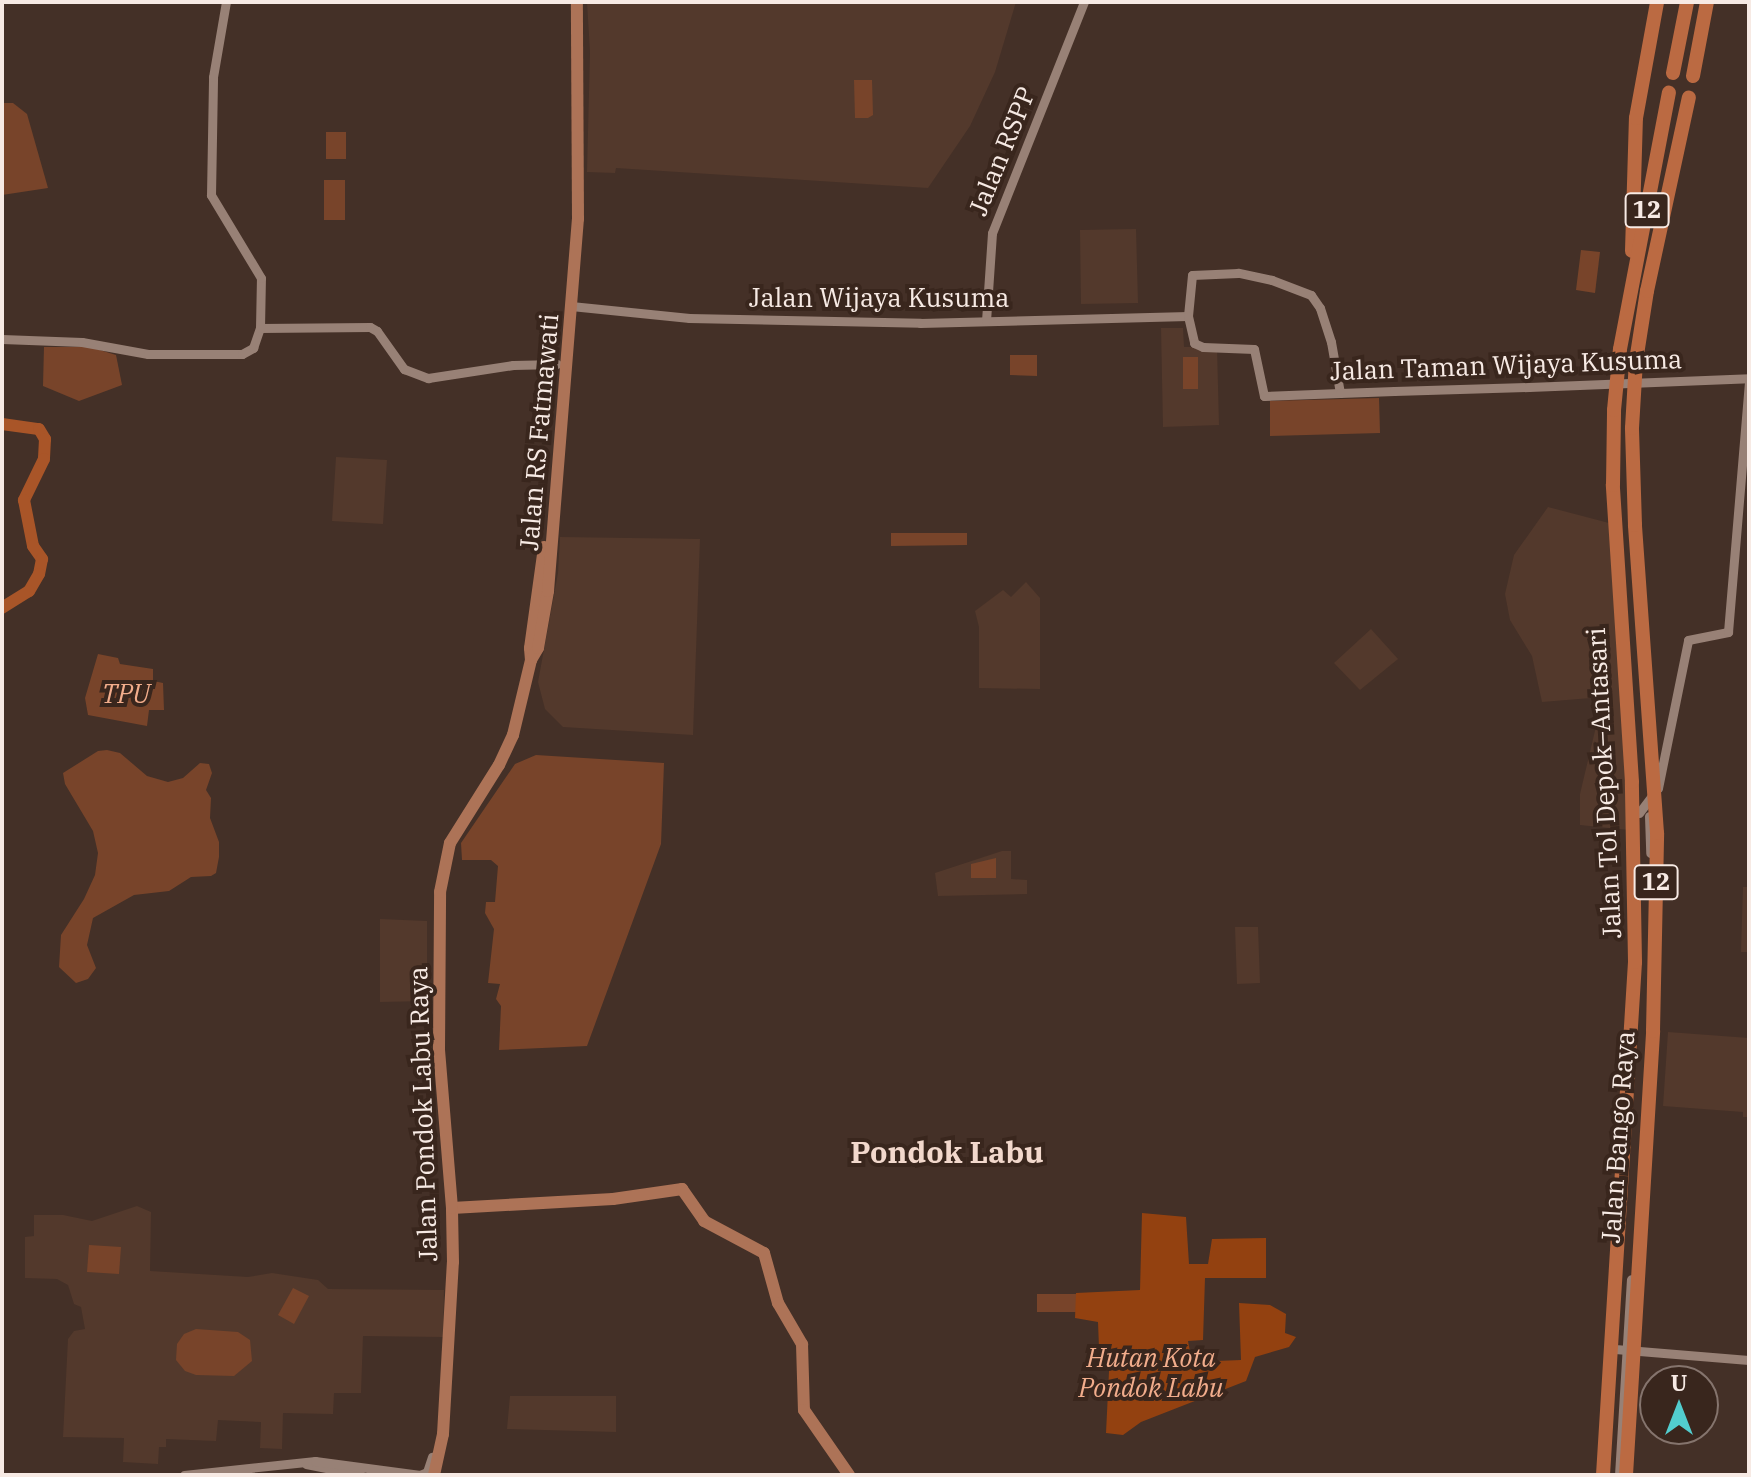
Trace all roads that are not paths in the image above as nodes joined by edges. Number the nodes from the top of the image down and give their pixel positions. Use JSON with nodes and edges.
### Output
{"nodes":[{"id":1,"x":226,"y":2,"type":"edge"},
{"id":2,"x":577,"y":2,"type":"edge"},
{"id":3,"x":1084,"y":2,"type":"edge"},
{"id":4,"x":1657,"y":2,"type":"edge"},
{"id":5,"x":1687,"y":2,"type":"edge"},
{"id":6,"x":1707,"y":2,"type":"edge"},
{"id":7,"x":1673,"y":73,"type":"dead end"},
{"id":8,"x":1693,"y":76,"type":"dead end"},
{"id":9,"x":1669,"y":93,"type":"dead end"},
{"id":10,"x":1689,"y":97,"type":"dead end"},
{"id":11,"x":575,"y":206,"type":"junction"},
{"id":12,"x":1630,"y":296,"type":"junction"},
{"id":13,"x":571,"y":306,"type":"junction"},
{"id":14,"x":1188,"y":316,"type":"junction"},
{"id":15,"x":986,"y":321,"type":"junction"},
{"id":16,"x":260,"y":328,"type":"junction"},
{"id":17,"x":2,"y":339,"type":"edge"},
{"id":18,"x":557,"y":364,"type":"junction"},
{"id":19,"x":1749,"y":379,"type":"edge"},
{"id":20,"x":1631,"y":383,"type":"junction"},
{"id":21,"x":1619,"y":384,"type":"junction"},
{"id":22,"x":1340,"y":393,"type":"junction"},
{"id":23,"x":531,"y":660,"type":"junction"},
{"id":24,"x":1636,"y":764,"type":"junction"},
{"id":25,"x":499,"y":765,"type":"joint"},
{"id":26,"x":1663,"y":766,"type":"junction"},
{"id":27,"x":1648,"y":770,"type":"junction"},
{"id":28,"x":1648,"y":802,"type":"junction"},
{"id":29,"x":1639,"y":813,"type":"junction"},
{"id":30,"x":456,"y":1211,"type":"junction"},
{"id":31,"x":1628,"y":1246,"type":"junction"},
{"id":32,"x":1620,"y":1350,"type":"junction"},
{"id":33,"x":1749,"y":1360,"type":"edge"},
{"id":34,"x":441,"y":1429,"type":"junction"},
{"id":35,"x":302,"y":1463,"type":"junction"},
{"id":36,"x":375,"y":1472,"type":"edge"},
{"id":37,"x":184,"y":1475,"type":"edge"},
{"id":38,"x":361,"y":1475,"type":"edge"},
{"id":39,"x":434,"y":1475,"type":"edge"},
{"id":40,"x":849,"y":1475,"type":"edge"},
{"id":41,"x":1606,"y":1475,"type":"edge"},
{"id":42,"x":1619,"y":1475,"type":"edge"},
{"id":43,"x":1626,"y":1475,"type":"edge"}],
"edges":[{"from":1,"to":16,"type":"street"},
{"from":2,"to":11,"type":"main road","name":"Jalan RS Fatmawati"},
{"from":3,"to":15,"type":"street","name":"Jalan RSPP"},
{"from":4,"to":12,"type":"highway"},
{"from":5,"to":7,"type":"highway"},
{"from":6,"to":8,"type":"highway"},
{"from":9,"to":12,"type":"highway","name":"Jalan Tol Depok–Antasari","number":"12"},
{"from":10,"to":31,"type":"highway","name":"Jalan Tol Depok–Antasari","number":"12"},
{"from":11,"to":13,"type":"main road","name":"Jalan RS Fatmawati"},
{"from":11,"to":18,"type":"main road","name":"Jalan RS Fatmawati"},
{"from":12,"to":31,"type":"highway","name":"Jalan Tol Depok–Antasari","number":"12"},
{"from":13,"to":15,"type":"street","name":"Jalan Wijaya Kusuma"},
{"from":13,"to":23,"type":"main road","name":"Jalan RS Fatmawati"},
{"from":14,"to":15,"type":"street","name":"Jalan Wijaya Kusuma"},
{"from":14,"to":22,"type":"street","name":"Jalan Taman Wijaya Kusuma"},
{"from":14,"to":22,"type":"street"},
{"from":16,"to":17,"type":"street"},
{"from":16,"to":18,"type":"street"},
{"from":18,"to":23,"type":"main road","name":"Jalan RS Fatmawati"},
{"from":19,"to":20,"type":"street","name":"Jalan Taman Wijaya Kusuma"},
{"from":19,"to":26,"type":"street","name":"Jalan Bango Raya"},
{"from":20,"to":21,"type":"street","name":"Jalan Taman Wijaya Kusuma"},
{"from":20,"to":27,"type":"street","name":"Jalan Bango Raya"},
{"from":21,"to":22,"type":"street","name":"Jalan Taman Wijaya Kusuma"},
{"from":21,"to":24,"type":"street","name":"Jalan Bango Raya"},
{"from":23,"to":25,"type":"main road","name":"Jalan RS Fatmawati"},
{"from":24,"to":27,"type":"street"},
{"from":24,"to":29,"type":"street","name":"Jalan Bango Raya"},
{"from":25,"to":30,"type":"main road","name":"Jalan Pondok Labu Raya"},
{"from":26,"to":27,"type":"street"},
{"from":26,"to":28,"type":"street","name":"Jalan Bango Raya"},
{"from":27,"to":28,"type":"street","name":"Jalan Bango Raya"},
{"from":28,"to":29,"type":"street","name":"Jalan Bango Raya"},
{"from":28,"to":31,"type":"street","name":"Jalan Bango Raya"},
{"from":29,"to":31,"type":"street","name":"Jalan Bango Raya"},
{"from":30,"to":34,"type":"main road","name":"Jalan Pondok Labu Raya"},
{"from":30,"to":40,"type":"main road"},
{"from":31,"to":32,"type":"street","name":"Jalan Bango Raya"},
{"from":31,"to":41,"type":"highway","name":"Jalan Tol Depok–Antasari","number":"12"},
{"from":31,"to":43,"type":"highway","name":"Jalan Tol Depok–Antasari","number":"12"},
{"from":32,"to":33,"type":"street"},
{"from":32,"to":41,"type":"street","name":"Jalan Bango Raya"},
{"from":32,"to":42,"type":"street","name":"Jalan Bango Raya"},
{"from":34,"to":36,"type":"street"},
{"from":34,"to":39,"type":"main road","name":"Jalan Pondok Labu Raya"},
{"from":35,"to":36,"type":"street"},
{"from":35,"to":37,"type":"street"},
{"from":35,"to":38,"type":"street"}]}
